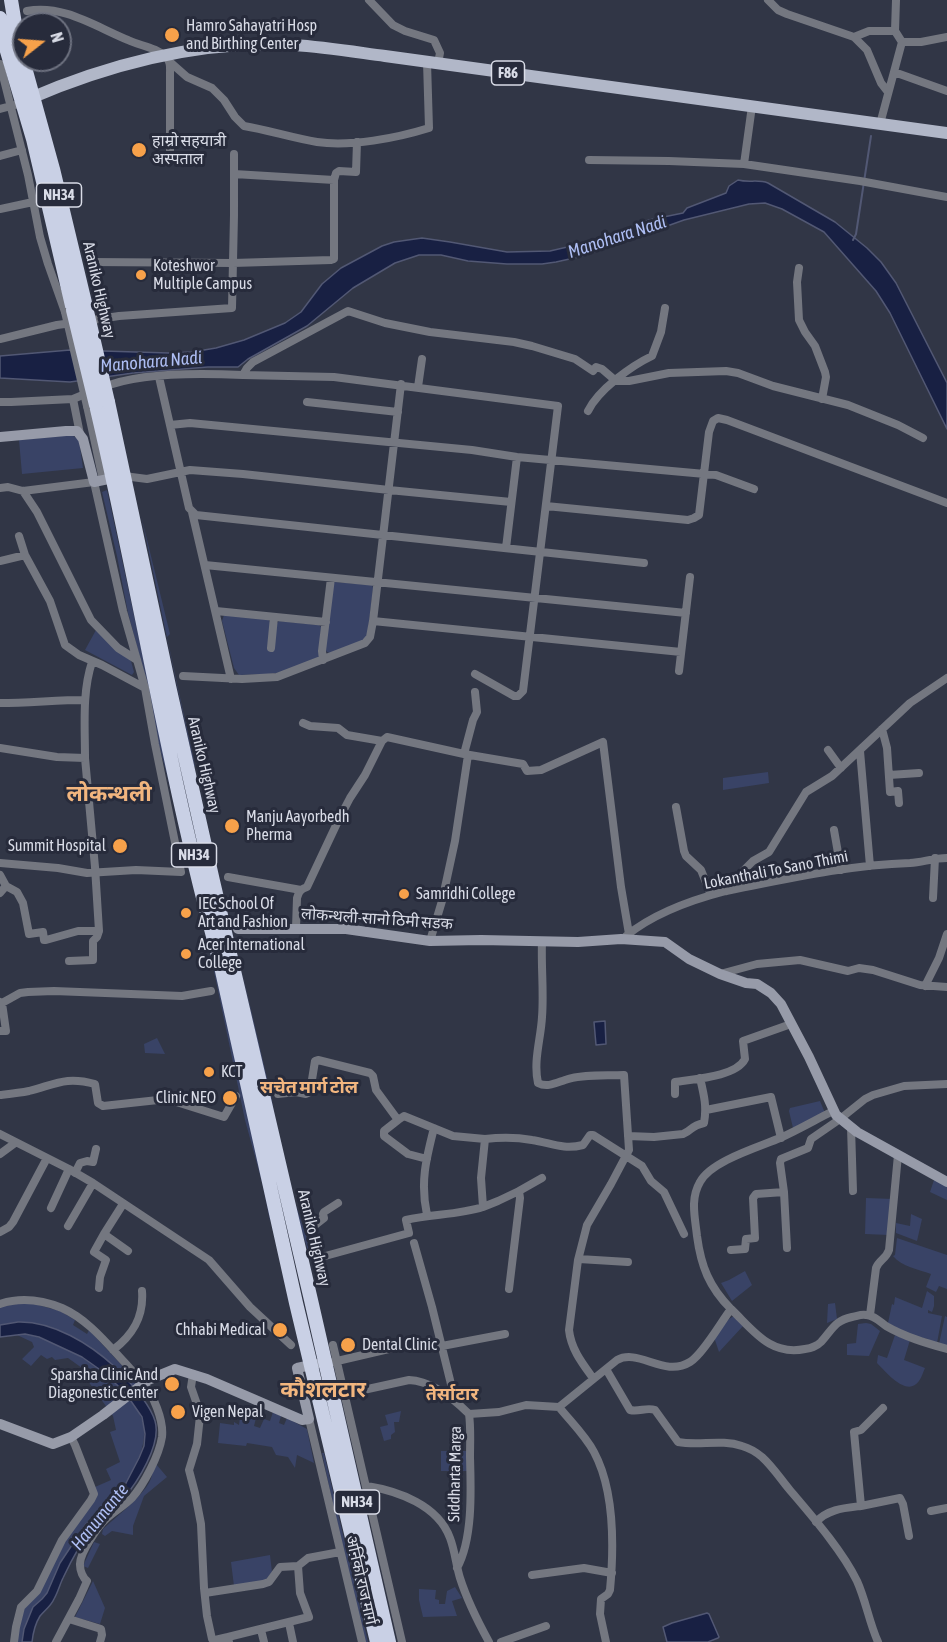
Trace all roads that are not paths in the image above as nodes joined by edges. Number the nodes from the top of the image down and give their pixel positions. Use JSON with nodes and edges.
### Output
{"nodes":[{"id":1,"x":11,"y":0,"type":"edge"},
{"id":2,"x":369,"y":0,"type":"edge"},
{"id":3,"x":768,"y":0,"type":"edge"},
{"id":4,"x":896,"y":0,"type":"edge"},
{"id":5,"x":27,"y":11,"type":"dead end"},
{"id":6,"x":0,"y":18,"type":"edge"},
{"id":7,"x":895,"y":31,"type":"junction"},
{"id":8,"x":854,"y":37,"type":"junction"},
{"id":9,"x":947,"y":37,"type":"edge"},
{"id":10,"x":902,"y":42,"type":"junction"},
{"id":11,"x":167,"y":59,"type":"junction"},
{"id":12,"x":433,"y":63,"type":"junction"},
{"id":13,"x":0,"y":64,"type":"edge"},
{"id":14,"x":894,"y":72,"type":"junction"},
{"id":15,"x":947,"y":91,"type":"edge"},
{"id":16,"x":888,"y":92,"type":"junction"},
{"id":17,"x":22,"y":102,"type":"junction"},
{"id":18,"x":752,"y":106,"type":"junction"},
{"id":19,"x":0,"y":109,"type":"edge"},
{"id":20,"x":880,"y":123,"type":"junction"},
{"id":21,"x":947,"y":133,"type":"edge"},
{"id":22,"x":357,"y":142,"type":"junction"},
{"id":23,"x":22,"y":150,"type":"junction"},
{"id":24,"x":170,"y":150,"type":"dead end"},
{"id":25,"x":234,"y":154,"type":"dead end"},
{"id":26,"x":0,"y":156,"type":"edge"},
{"id":27,"x":589,"y":160,"type":"dead end"},
{"id":28,"x":744,"y":164,"type":"junction"},
{"id":29,"x":234,"y":174,"type":"junction"},
{"id":30,"x":334,"y":180,"type":"junction"},
{"id":31,"x":947,"y":197,"type":"edge"},
{"id":32,"x":33,"y":202,"type":"junction"},
{"id":33,"x":0,"y":209,"type":"edge"},
{"id":34,"x":90,"y":262,"type":"dead end"},
{"id":35,"x":233,"y":264,"type":"junction"},
{"id":36,"x":799,"y":268,"type":"dead end"},
{"id":37,"x":72,"y":307,"type":"junction"},
{"id":38,"x":665,"y":308,"type":"dead end"},
{"id":39,"x":0,"y":339,"type":"edge"},
{"id":40,"x":422,"y":359,"type":"dead end"},
{"id":41,"x":243,"y":375,"type":"junction"},
{"id":42,"x":159,"y":377,"type":"junction"},
{"id":43,"x":616,"y":381,"type":"junction"},
{"id":44,"x":401,"y":384,"type":"junction"},
{"id":45,"x":418,"y":387,"type":"junction"},
{"id":46,"x":73,"y":399,"type":"junction"},
{"id":47,"x":822,"y":399,"type":"junction"},
{"id":48,"x":0,"y":402,"type":"edge"},
{"id":49,"x":306,"y":402,"type":"dead end"},
{"id":50,"x":588,"y":411,"type":"dead end"},
{"id":51,"x":398,"y":412,"type":"junction"},
{"id":52,"x":170,"y":425,"type":"junction"},
{"id":53,"x":80,"y":435,"type":"junction"},
{"id":54,"x":0,"y":437,"type":"edge"},
{"id":55,"x":923,"y":438,"type":"dead end"},
{"id":56,"x":394,"y":444,"type":"junction"},
{"id":57,"x":517,"y":457,"type":"junction"},
{"id":58,"x":552,"y":460,"type":"junction"},
{"id":59,"x":181,"y":471,"type":"junction"},
{"id":60,"x":704,"y":475,"type":"junction"},
{"id":61,"x":108,"y":479,"type":"junction"},
{"id":62,"x":0,"y":488,"type":"edge"},
{"id":63,"x":754,"y":489,"type":"dead end"},
{"id":64,"x":389,"y":490,"type":"junction"},
{"id":65,"x":23,"y":491,"type":"junction"},
{"id":66,"x":511,"y":502,"type":"junction"},
{"id":67,"x":947,"y":503,"type":"edge"},
{"id":68,"x":546,"y":506,"type":"junction"},
{"id":69,"x":192,"y":512,"type":"junction"},
{"id":70,"x":19,"y":536,"type":"dead end"},
{"id":71,"x":383,"y":536,"type":"junction"},
{"id":72,"x":506,"y":548,"type":"junction"},
{"id":73,"x":540,"y":552,"type":"junction"},
{"id":74,"x":25,"y":555,"type":"junction"},
{"id":75,"x":0,"y":561,"type":"edge"},
{"id":76,"x":644,"y":563,"type":"dead end"},
{"id":77,"x":205,"y":565,"type":"junction"},
{"id":78,"x":690,"y":577,"type":"dead end"},
{"id":79,"x":331,"y":578,"type":"junction"},
{"id":80,"x":378,"y":582,"type":"junction"},
{"id":81,"x":535,"y":597,"type":"junction"},
{"id":82,"x":216,"y":611,"type":"junction"},
{"id":83,"x":686,"y":614,"type":"junction"},
{"id":84,"x":274,"y":617,"type":"junction"},
{"id":85,"x":374,"y":621,"type":"junction"},
{"id":86,"x":326,"y":622,"type":"junction"},
{"id":87,"x":530,"y":638,"type":"junction"},
{"id":88,"x":271,"y":648,"type":"dead end"},
{"id":89,"x":681,"y":652,"type":"junction"},
{"id":90,"x":137,"y":660,"type":"junction"},
{"id":91,"x":323,"y":660,"type":"junction"},
{"id":92,"x":92,"y":662,"type":"junction"},
{"id":93,"x":679,"y":671,"type":"dead end"},
{"id":94,"x":475,"y":674,"type":"dead end"},
{"id":95,"x":183,"y":676,"type":"dead end"},
{"id":96,"x":947,"y":678,"type":"edge"},
{"id":97,"x":231,"y":679,"type":"junction"},
{"id":98,"x":145,"y":688,"type":"junction"},
{"id":99,"x":475,"y":692,"type":"dead end"},
{"id":100,"x":85,"y":700,"type":"junction"},
{"id":101,"x":0,"y":704,"type":"edge"},
{"id":102,"x":303,"y":723,"type":"dead end"},
{"id":103,"x":882,"y":729,"type":"junction"},
{"id":104,"x":382,"y":741,"type":"junction"},
{"id":105,"x":0,"y":748,"type":"edge"},
{"id":106,"x":828,"y":750,"type":"dead end"},
{"id":107,"x":860,"y":751,"type":"junction"},
{"id":108,"x":466,"y":754,"type":"junction"},
{"id":109,"x":85,"y":758,"type":"junction"},
{"id":110,"x":841,"y":768,"type":"junction"},
{"id":111,"x":919,"y":773,"type":"dead end"},
{"id":112,"x":889,"y":775,"type":"junction"},
{"id":113,"x":899,"y":803,"type":"dead end"},
{"id":114,"x":676,"y":807,"type":"dead end"},
{"id":115,"x":834,"y":830,"type":"dead end"},
{"id":116,"x":935,"y":858,"type":"junction"},
{"id":117,"x":947,"y":858,"type":"edge"},
{"id":118,"x":0,"y":863,"type":"edge"},
{"id":119,"x":870,"y":866,"type":"junction"},
{"id":120,"x":841,"y":870,"type":"junction"},
{"id":121,"x":95,"y":873,"type":"junction"},
{"id":122,"x":0,"y":875,"type":"edge"},
{"id":123,"x":228,"y":877,"type":"dead end"},
{"id":124,"x":6,"y":886,"type":"junction"},
{"id":125,"x":301,"y":890,"type":"junction"},
{"id":126,"x":726,"y":891,"type":"junction"},
{"id":127,"x":0,"y":893,"type":"edge"},
{"id":128,"x":711,"y":895,"type":"junction"},
{"id":129,"x":933,"y":898,"type":"dead end"},
{"id":130,"x":296,"y":928,"type":"junction"},
{"id":131,"x":238,"y":929,"type":"dead end"},
{"id":132,"x":99,"y":931,"type":"junction"},
{"id":133,"x":947,"y":934,"type":"edge"},
{"id":134,"x":625,"y":937,"type":"junction"},
{"id":135,"x":430,"y":941,"type":"junction"},
{"id":136,"x":542,"y":941,"type":"junction"},
{"id":137,"x":69,"y":961,"type":"dead end"},
{"id":138,"x":720,"y":974,"type":"junction"},
{"id":139,"x":925,"y":986,"type":"junction"},
{"id":140,"x":947,"y":987,"type":"edge"},
{"id":141,"x":211,"y":991,"type":"dead end"},
{"id":142,"x":1,"y":1003,"type":"edge"},
{"id":143,"x":790,"y":1024,"type":"junction"},
{"id":144,"x":0,"y":1030,"type":"edge"},
{"id":145,"x":700,"y":1078,"type":"junction"},
{"id":146,"x":947,"y":1084,"type":"edge"},
{"id":147,"x":278,"y":1094,"type":"dead end"},
{"id":148,"x":675,"y":1094,"type":"dead end"},
{"id":149,"x":0,"y":1095,"type":"edge"},
{"id":150,"x":236,"y":1096,"type":"dead end"},
{"id":151,"x":706,"y":1110,"type":"junction"},
{"id":152,"x":837,"y":1115,"type":"junction"},
{"id":153,"x":398,"y":1120,"type":"junction"},
{"id":154,"x":851,"y":1127,"type":"junction"},
{"id":155,"x":434,"y":1128,"type":"junction"},
{"id":156,"x":0,"y":1134,"type":"edge"},
{"id":157,"x":628,"y":1136,"type":"junction"},
{"id":158,"x":781,"y":1138,"type":"junction"},
{"id":159,"x":485,"y":1139,"type":"junction"},
{"id":160,"x":810,"y":1140,"type":"junction"},
{"id":161,"x":15,"y":1143,"type":"junction"},
{"id":162,"x":96,"y":1149,"type":"dead end"},
{"id":163,"x":813,"y":1152,"type":"dead end"},
{"id":164,"x":0,"y":1154,"type":"edge"},
{"id":165,"x":898,"y":1155,"type":"junction"},
{"id":166,"x":626,"y":1156,"type":"junction"},
{"id":167,"x":47,"y":1158,"type":"junction"},
{"id":168,"x":426,"y":1159,"type":"junction"},
{"id":169,"x":72,"y":1171,"type":"junction"},
{"id":170,"x":542,"y":1178,"type":"dead end"},
{"id":171,"x":947,"y":1182,"type":"edge"},
{"id":172,"x":93,"y":1183,"type":"junction"},
{"id":173,"x":519,"y":1191,"type":"junction"},
{"id":174,"x":853,"y":1191,"type":"dead end"},
{"id":175,"x":784,"y":1192,"type":"junction"},
{"id":176,"x":338,"y":1203,"type":"dead end"},
{"id":177,"x":123,"y":1204,"type":"junction"},
{"id":178,"x":483,"y":1207,"type":"junction"},
{"id":179,"x":51,"y":1208,"type":"dead end"},
{"id":180,"x":427,"y":1215,"type":"junction"},
{"id":181,"x":68,"y":1226,"type":"dead end"},
{"id":182,"x":308,"y":1228,"type":"dead end"},
{"id":183,"x":0,"y":1232,"type":"edge"},
{"id":184,"x":104,"y":1234,"type":"junction"},
{"id":185,"x":684,"y":1234,"type":"dead end"},
{"id":186,"x":414,"y":1243,"type":"dead end"},
{"id":187,"x":787,"y":1248,"type":"dead end"},
{"id":188,"x":731,"y":1250,"type":"dead end"},
{"id":189,"x":128,"y":1251,"type":"dead end"},
{"id":190,"x":318,"y":1258,"type":"dead end"},
{"id":191,"x":579,"y":1259,"type":"junction"},
{"id":192,"x":628,"y":1262,"type":"dead end"},
{"id":193,"x":99,"y":1288,"type":"dead end"},
{"id":194,"x":508,"y":1289,"type":"dead end"},
{"id":195,"x":142,"y":1291,"type":"dead end"},
{"id":196,"x":0,"y":1304,"type":"edge"},
{"id":197,"x":731,"y":1309,"type":"junction"},
{"id":198,"x":870,"y":1315,"type":"junction"},
{"id":199,"x":505,"y":1334,"type":"dead end"},
{"id":200,"x":291,"y":1345,"type":"dead end"},
{"id":201,"x":333,"y":1345,"type":"dead end"},
{"id":202,"x":442,"y":1346,"type":"junction"},
{"id":203,"x":393,"y":1348,"type":"dead end"},
{"id":204,"x":947,"y":1349,"type":"edge"},
{"id":205,"x":113,"y":1350,"type":"junction"},
{"id":206,"x":324,"y":1363,"type":"junction"},
{"id":207,"x":606,"y":1369,"type":"junction"},
{"id":208,"x":193,"y":1374,"type":"junction"},
{"id":209,"x":593,"y":1378,"type":"junction"},
{"id":210,"x":142,"y":1384,"type":"junction"},
{"id":211,"x":345,"y":1395,"type":"junction"},
{"id":212,"x":449,"y":1396,"type":"junction"},
{"id":213,"x":560,"y":1407,"type":"junction"},
{"id":214,"x":883,"y":1408,"type":"dead end"},
{"id":215,"x":469,"y":1414,"type":"junction"},
{"id":216,"x":309,"y":1419,"type":"junction"},
{"id":217,"x":0,"y":1424,"type":"edge"},
{"id":218,"x":71,"y":1437,"type":"junction"},
{"id":219,"x":367,"y":1486,"type":"junction"},
{"id":220,"x":861,"y":1506,"type":"junction"},
{"id":221,"x":947,"y":1508,"type":"edge"},
{"id":222,"x":931,"y":1511,"type":"dead end"},
{"id":223,"x":816,"y":1522,"type":"junction"},
{"id":224,"x":909,"y":1536,"type":"dead end"},
{"id":225,"x":340,"y":1552,"type":"junction"},
{"id":226,"x":298,"y":1566,"type":"junction"},
{"id":227,"x":457,"y":1568,"type":"junction"},
{"id":228,"x":612,"y":1573,"type":"junction"},
{"id":229,"x":532,"y":1575,"type":"dead end"},
{"id":230,"x":205,"y":1593,"type":"junction"},
{"id":231,"x":69,"y":1619,"type":"junction"},
{"id":232,"x":289,"y":1623,"type":"junction"},
{"id":233,"x":546,"y":1626,"type":"dead end"},
{"id":234,"x":261,"y":1630,"type":"junction"},
{"id":235,"x":229,"y":1640,"type":"edge"},
{"id":236,"x":14,"y":1642,"type":"edge"},
{"id":237,"x":56,"y":1642,"type":"edge"},
{"id":238,"x":100,"y":1642,"type":"edge"},
{"id":239,"x":264,"y":1642,"type":"edge"},
{"id":240,"x":293,"y":1642,"type":"edge"},
{"id":241,"x":362,"y":1642,"type":"edge"},
{"id":242,"x":377,"y":1642,"type":"edge"},
{"id":243,"x":389,"y":1642,"type":"edge"},
{"id":244,"x":402,"y":1642,"type":"edge"},
{"id":245,"x":489,"y":1642,"type":"edge"},
{"id":246,"x":501,"y":1642,"type":"edge"},
{"id":247,"x":606,"y":1642,"type":"edge"},
{"id":248,"x":878,"y":1642,"type":"edge"}],
"edges":[{"from":1,"to":17,"type":"highway","name":"Araniko Highway","number":"NH34"},
{"from":2,"to":12,"type":"street"},
{"from":3,"to":8,"type":"street"},
{"from":4,"to":7,"type":"street"},
{"from":5,"to":11,"type":"street"},
{"from":6,"to":17,"type":"highway","name":"Araniko Highway","number":"NH34"},
{"from":7,"to":8,"type":"street"},
{"from":7,"to":10,"type":"street"},
{"from":8,"to":16,"type":"street"},
{"from":9,"to":10,"type":"street"},
{"from":10,"to":14,"type":"street"},
{"from":11,"to":12,"type":"main road","number":"F86"},
{"from":11,"to":17,"type":"main road","number":"F86"},
{"from":11,"to":22,"type":"street"},
{"from":11,"to":24,"type":"street"},
{"from":12,"to":18,"type":"main road","number":"F86"},
{"from":12,"to":22,"type":"street"},
{"from":13,"to":17,"type":"street"},
{"from":14,"to":15,"type":"street"},
{"from":14,"to":16,"type":"street"},
{"from":16,"to":20,"type":"street"},
{"from":17,"to":19,"type":"street"},
{"from":17,"to":23,"type":"street"},
{"from":17,"to":37,"type":"highway","name":"Araniko Highway","number":"NH34"},
{"from":17,"to":37,"type":"highway","name":"Araniko Highway","number":"NH34"},
{"from":18,"to":20,"type":"main road","number":"F86"},
{"from":18,"to":28,"type":"street"},
{"from":20,"to":21,"type":"main road","number":"F86"},
{"from":22,"to":30,"type":"street"},
{"from":23,"to":26,"type":"street"},
{"from":23,"to":32,"type":"street"},
{"from":25,"to":29,"type":"street"},
{"from":27,"to":28,"type":"street"},
{"from":28,"to":31,"type":"street"},
{"from":29,"to":30,"type":"street"},
{"from":29,"to":35,"type":"street"},
{"from":30,"to":35,"type":"street"},
{"from":32,"to":33,"type":"street"},
{"from":32,"to":37,"type":"street"},
{"from":34,"to":35,"type":"street"},
{"from":35,"to":39,"type":"street"},
{"from":36,"to":47,"type":"street"},
{"from":37,"to":61,"type":"highway","name":"Araniko Highway","number":"NH34","bridge":true},
{"from":38,"to":43,"type":"street"},
{"from":40,"to":45,"type":"street"},
{"from":41,"to":42,"type":"street"},
{"from":41,"to":43,"type":"street"},
{"from":41,"to":44,"type":"street"},
{"from":42,"to":46,"type":"street"},
{"from":42,"to":52,"type":"street"},
{"from":43,"to":47,"type":"street"},
{"from":43,"to":50,"type":"street"},
{"from":44,"to":45,"type":"street"},
{"from":44,"to":51,"type":"street"},
{"from":45,"to":58,"type":"street"},
{"from":46,"to":48,"type":"street"},
{"from":46,"to":53,"type":"street"},
{"from":47,"to":55,"type":"street"},
{"from":49,"to":51,"type":"street"},
{"from":51,"to":56,"type":"street"},
{"from":52,"to":56,"type":"street"},
{"from":52,"to":59,"type":"street"},
{"from":53,"to":54,"type":"main road"},
{"from":53,"to":61,"type":"main road"},
{"from":56,"to":57,"type":"street"},
{"from":56,"to":64,"type":"street"},
{"from":57,"to":58,"type":"street"},
{"from":57,"to":66,"type":"street"},
{"from":58,"to":60,"type":"street"},
{"from":58,"to":68,"type":"street"},
{"from":59,"to":61,"type":"street"},
{"from":59,"to":64,"type":"street"},
{"from":59,"to":69,"type":"street"},
{"from":60,"to":63,"type":"street"},
{"from":60,"to":67,"type":"street"},
{"from":60,"to":68,"type":"street"},
{"from":61,"to":65,"type":"street"},
{"from":61,"to":90,"type":"street"},
{"from":61,"to":206,"type":"highway","name":"Araniko Highway","number":"NH34"},
{"from":62,"to":65,"type":"street"},
{"from":64,"to":66,"type":"street"},
{"from":64,"to":71,"type":"street"},
{"from":65,"to":90,"type":"street"},
{"from":66,"to":72,"type":"street"},
{"from":68,"to":73,"type":"street"},
{"from":69,"to":71,"type":"street"},
{"from":69,"to":77,"type":"street"},
{"from":70,"to":74,"type":"street"},
{"from":71,"to":72,"type":"street"},
{"from":71,"to":80,"type":"street"},
{"from":72,"to":73,"type":"street"},
{"from":73,"to":76,"type":"street"},
{"from":73,"to":81,"type":"street"},
{"from":74,"to":75,"type":"street"},
{"from":74,"to":92,"type":"street"},
{"from":77,"to":79,"type":"street"},
{"from":77,"to":82,"type":"street"},
{"from":78,"to":83,"type":"street"},
{"from":79,"to":80,"type":"street"},
{"from":79,"to":86,"type":"street"},
{"from":80,"to":81,"type":"street"},
{"from":80,"to":85,"type":"street"},
{"from":81,"to":83,"type":"street"},
{"from":81,"to":87,"type":"street"},
{"from":82,"to":84,"type":"street"},
{"from":82,"to":97,"type":"street"},
{"from":83,"to":89,"type":"street"},
{"from":84,"to":86,"type":"street"},
{"from":84,"to":88,"type":"street"},
{"from":85,"to":87,"type":"street"},
{"from":85,"to":91,"type":"street"},
{"from":86,"to":91,"type":"street"},
{"from":87,"to":89,"type":"street"},
{"from":87,"to":94,"type":"street"},
{"from":89,"to":93,"type":"street"},
{"from":90,"to":98,"type":"street"},
{"from":91,"to":97,"type":"street"},
{"from":92,"to":98,"type":"street"},
{"from":92,"to":100,"type":"street"},
{"from":95,"to":97,"type":"street"},
{"from":96,"to":103,"type":"street"},
{"from":98,"to":121,"type":"street"},
{"from":99,"to":108,"type":"street"},
{"from":100,"to":101,"type":"street"},
{"from":100,"to":109,"type":"street"},
{"from":102,"to":104,"type":"street"},
{"from":103,"to":107,"type":"street"},
{"from":103,"to":112,"type":"street"},
{"from":104,"to":108,"type":"street"},
{"from":104,"to":125,"type":"street"},
{"from":105,"to":109,"type":"street"},
{"from":106,"to":110,"type":"street"},
{"from":107,"to":110,"type":"street"},
{"from":107,"to":119,"type":"street"},
{"from":108,"to":134,"type":"street"},
{"from":108,"to":135,"type":"street"},
{"from":109,"to":121,"type":"street"},
{"from":110,"to":126,"type":"street"},
{"from":111,"to":112,"type":"street"},
{"from":112,"to":113,"type":"street"},
{"from":114,"to":128,"type":"street"},
{"from":115,"to":120,"type":"street"},
{"from":116,"to":117,"type":"street","name":"Lokanthali To Sano Thimi"},
{"from":116,"to":119,"type":"street","name":"Lokanthali To Sano Thimi"},
{"from":116,"to":129,"type":"street"},
{"from":118,"to":121,"type":"street"},
{"from":119,"to":120,"type":"street","name":"Lokanthali To Sano Thimi"},
{"from":120,"to":126,"type":"street","name":"Lokanthali To Sano Thimi"},
{"from":121,"to":132,"type":"street"},
{"from":122,"to":124,"type":"street"},
{"from":123,"to":125,"type":"street"},
{"from":124,"to":127,"type":"street"},
{"from":124,"to":132,"type":"street"},
{"from":125,"to":130,"type":"street"},
{"from":126,"to":128,"type":"street","name":"Lokanthali To Sano Thimi"},
{"from":128,"to":134,"type":"street","name":"Lokanthali To Sano Thimi"},
{"from":130,"to":131,"type":"main road","name":"लोकन्थली-सानो ठिमी सडक"},
{"from":130,"to":135,"type":"main road","name":"लोकन्थली-सानो ठिमी सडक"},
{"from":132,"to":137,"type":"street"},
{"from":133,"to":139,"type":"street"},
{"from":134,"to":136,"type":"main road","name":"लोकन्थली-सानो ठिमी सडक"},
{"from":134,"to":138,"type":"main road","name":"लोकन्थली-सानो ठिमी सडक"},
{"from":135,"to":136,"type":"main road","name":"लोकन्थली-सानो ठिमी सडक"},
{"from":136,"to":157,"type":"street"},
{"from":138,"to":139,"type":"street"},
{"from":138,"to":143,"type":"main road","name":"लोकन्थली-सानो ठिमी सडक"},
{"from":139,"to":140,"type":"street"},
{"from":141,"to":142,"type":"street"},
{"from":142,"to":144,"type":"street"},
{"from":143,"to":145,"type":"street"},
{"from":143,"to":152,"type":"main road","name":"लोकन्थली-सानो ठिमी सडक"},
{"from":145,"to":148,"type":"street"},
{"from":145,"to":151,"type":"street"},
{"from":146,"to":152,"type":"street"},
{"from":147,"to":153,"type":"street"},
{"from":149,"to":150,"type":"street"},
{"from":151,"to":157,"type":"street"},
{"from":151,"to":158,"type":"street"},
{"from":152,"to":154,"type":"main road"},
{"from":152,"to":158,"type":"street"},
{"from":152,"to":160,"type":"street"},
{"from":153,"to":155,"type":"street"},
{"from":153,"to":168,"type":"street"},
{"from":154,"to":165,"type":"main road"},
{"from":154,"to":174,"type":"street"},
{"from":155,"to":159,"type":"street"},
{"from":155,"to":168,"type":"street"},
{"from":156,"to":161,"type":"street"},
{"from":157,"to":166,"type":"street"},
{"from":158,"to":197,"type":"street"},
{"from":159,"to":166,"type":"street"},
{"from":159,"to":178,"type":"street"},
{"from":160,"to":163,"type":"street"},
{"from":160,"to":175,"type":"street"},
{"from":161,"to":164,"type":"street"},
{"from":161,"to":167,"type":"street"},
{"from":162,"to":169,"type":"street"},
{"from":165,"to":171,"type":"main road"},
{"from":165,"to":198,"type":"street"},
{"from":166,"to":185,"type":"street"},
{"from":166,"to":191,"type":"street"},
{"from":167,"to":169,"type":"street"},
{"from":167,"to":183,"type":"street"},
{"from":168,"to":180,"type":"street"},
{"from":169,"to":172,"type":"street"},
{"from":169,"to":179,"type":"street"},
{"from":170,"to":173,"type":"street"},
{"from":172,"to":177,"type":"street"},
{"from":172,"to":181,"type":"street"},
{"from":173,"to":178,"type":"street"},
{"from":173,"to":194,"type":"street"},
{"from":175,"to":187,"type":"street"},
{"from":175,"to":188,"type":"street"},
{"from":176,"to":182,"type":"street"},
{"from":177,"to":184,"type":"street"},
{"from":177,"to":200,"type":"street"},
{"from":178,"to":180,"type":"street"},
{"from":180,"to":190,"type":"street"},
{"from":184,"to":189,"type":"street"},
{"from":184,"to":193,"type":"street"},
{"from":186,"to":202,"type":"street"},
{"from":191,"to":192,"type":"street"},
{"from":191,"to":209,"type":"street"},
{"from":195,"to":205,"type":"street"},
{"from":196,"to":205,"type":"street"},
{"from":197,"to":198,"type":"street"},
{"from":197,"to":207,"type":"street"},
{"from":198,"to":204,"type":"street"},
{"from":199,"to":202,"type":"street"},
{"from":201,"to":206,"type":"street"},
{"from":202,"to":212,"type":"street"},
{"from":203,"to":206,"type":"street"},
{"from":205,"to":210,"type":"street"},
{"from":206,"to":211,"type":"street"},
{"from":206,"to":216,"type":"main road"},
{"from":206,"to":242,"type":"highway","name":"Araniko Highway","number":"NH34"},
{"from":206,"to":243,"type":"highway","name":"Araniko Highway","number":"NH34"},
{"from":207,"to":209,"type":"street"},
{"from":207,"to":223,"type":"street"},
{"from":208,"to":210,"type":"main road"},
{"from":208,"to":216,"type":"main road"},
{"from":208,"to":230,"type":"street"},
{"from":209,"to":213,"type":"street"},
{"from":210,"to":218,"type":"main road"},
{"from":210,"to":231,"type":"street"},
{"from":211,"to":212,"type":"street"},
{"from":211,"to":219,"type":"street"},
{"from":212,"to":215,"type":"street"},
{"from":213,"to":215,"type":"street"},
{"from":213,"to":228,"type":"street"},
{"from":214,"to":220,"type":"street"},
{"from":215,"to":227,"type":"street","name":"Siddharta Marga"},
{"from":216,"to":225,"type":"street","name":"अर्निको राज मार्ग"},
{"from":217,"to":218,"type":"main road"},
{"from":218,"to":236,"type":"street"},
{"from":219,"to":227,"type":"street"},
{"from":219,"to":244,"type":"street"},
{"from":220,"to":223,"type":"street"},
{"from":220,"to":224,"type":"street"},
{"from":221,"to":222,"type":"street"},
{"from":223,"to":248,"type":"street"},
{"from":225,"to":226,"type":"street"},
{"from":225,"to":241,"type":"street","name":"अर्निको राज मार्ग"},
{"from":226,"to":230,"type":"street"},
{"from":226,"to":232,"type":"street"},
{"from":227,"to":245,"type":"street"},
{"from":228,"to":229,"type":"street"},
{"from":228,"to":247,"type":"street"},
{"from":230,"to":235,"type":"street"},
{"from":231,"to":237,"type":"street"},
{"from":231,"to":238,"type":"street"},
{"from":232,"to":234,"type":"street"},
{"from":232,"to":240,"type":"street"},
{"from":233,"to":246,"type":"street"},
{"from":234,"to":235,"type":"street"},
{"from":234,"to":239,"type":"street"}]}
